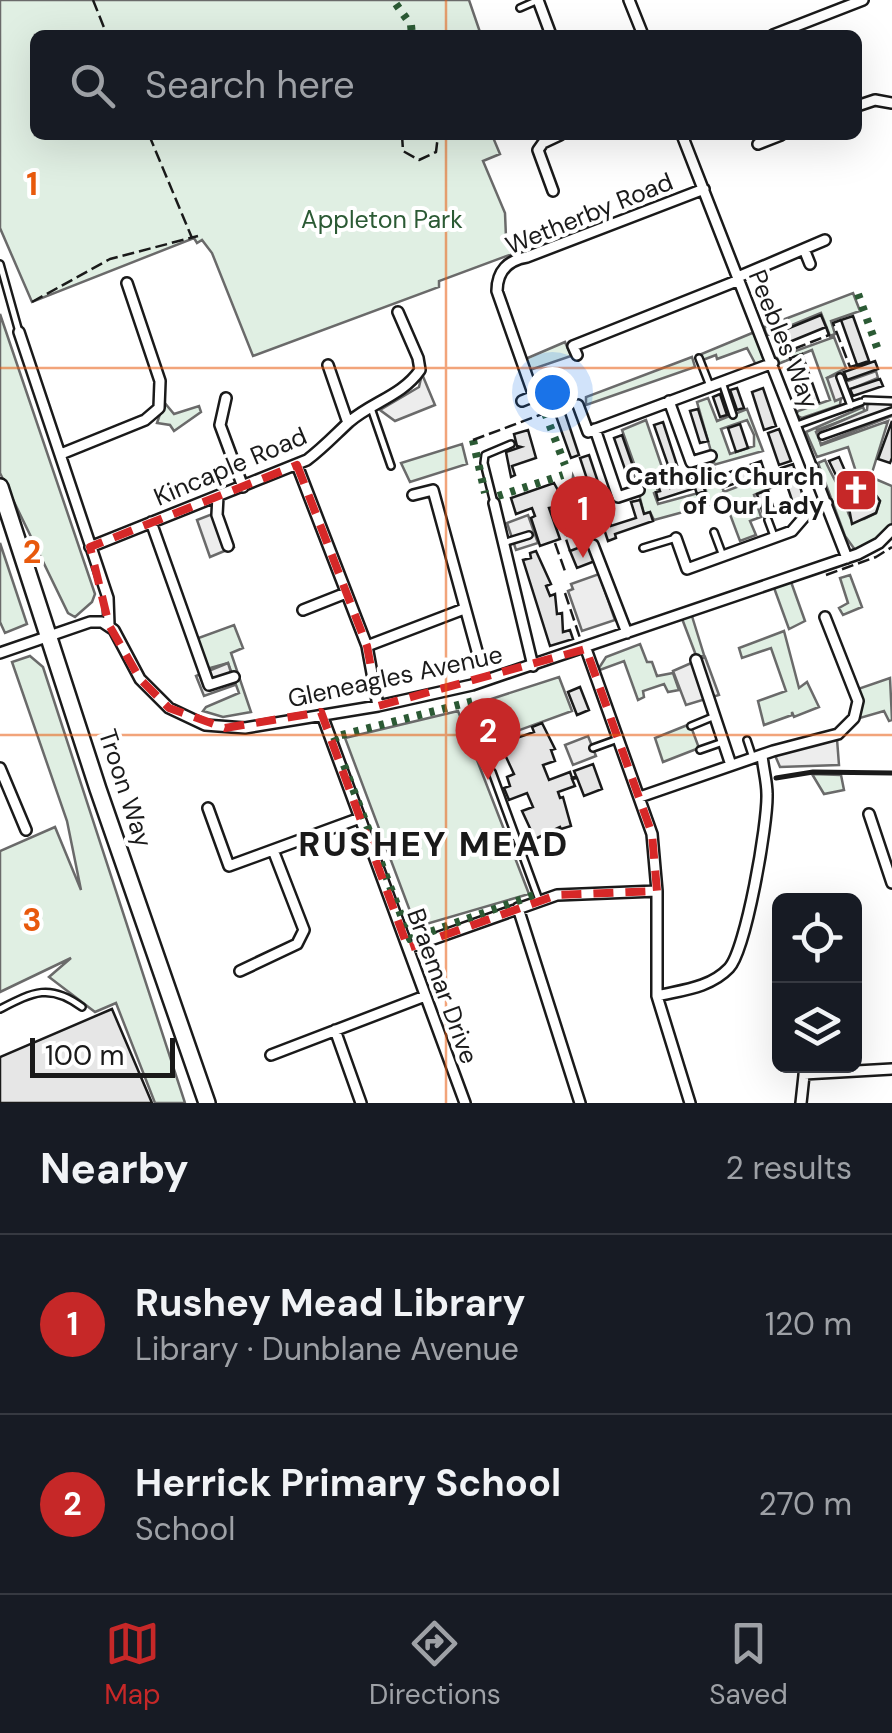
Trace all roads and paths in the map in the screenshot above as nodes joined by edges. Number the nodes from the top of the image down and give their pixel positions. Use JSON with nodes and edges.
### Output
{"nodes":[{"id":1,"x":538,"y":0,"type":"edge"},
{"id":2,"x":630,"y":0,"type":"edge"},
{"id":3,"x":862,"y":0,"type":"edge"},
{"id":4,"x":520,"y":8,"type":"dead end"},
{"id":5,"x":550,"y":30,"type":"edge"},
{"id":6,"x":641,"y":30,"type":"edge"},
{"id":7,"x":786,"y":30,"type":"edge"},
{"id":8,"x":892,"y":103,"type":"edge"},
{"id":9,"x":862,"y":104,"type":"edge"},
{"id":10,"x":548,"y":140,"type":"edge"},
{"id":11,"x":684,"y":140,"type":"edge"},
{"id":12,"x":768,"y":140,"type":"edge"},
{"id":13,"x":758,"y":144,"type":"dead end"},
{"id":14,"x":704,"y":189,"type":"junction"},
{"id":15,"x":553,"y":191,"type":"dead end"},
{"id":16,"x":825,"y":240,"type":"dead end"},
{"id":17,"x":804,"y":249,"type":"junction"},
{"id":18,"x":0,"y":264,"type":"edge"},
{"id":19,"x":810,"y":264,"type":"dead end"},
{"id":20,"x":738,"y":278,"type":"junction"},
{"id":21,"x":127,"y":283,"type":"dead end"},
{"id":22,"x":414,"y":317,"type":"dead end"},
{"id":23,"x":19,"y":332,"type":"joint"},
{"id":24,"x":573,"y":346,"type":"dead end"},
{"id":25,"x":699,"y":358,"type":"dead end"},
{"id":26,"x":773,"y":363,"type":"junction"},
{"id":27,"x":328,"y":365,"type":"dead end"},
{"id":28,"x":840,"y":377,"type":"dead end"},
{"id":29,"x":722,"y":382,"type":"junction"},
{"id":30,"x":710,"y":386,"type":"junction"},
{"id":31,"x":226,"y":398,"type":"dead end"},
{"id":32,"x":522,"y":401,"type":"dead end"},
{"id":33,"x":670,"y":401,"type":"junction"},
{"id":34,"x":892,"y":402,"type":"edge"},
{"id":35,"x":578,"y":405,"type":"dead end"},
{"id":36,"x":851,"y":406,"type":"junction"},
{"id":37,"x":371,"y":408,"type":"junction"},
{"id":38,"x":892,"y":411,"type":"edge"},
{"id":39,"x":733,"y":415,"type":"dead end"},
{"id":40,"x":348,"y":423,"type":"junction"},
{"id":41,"x":796,"y":426,"type":"junction"},
{"id":42,"x":595,"y":429,"type":"junction"},
{"id":43,"x":822,"y":436,"type":"dead end"},
{"id":44,"x":511,"y":444,"type":"dead end"},
{"id":45,"x":61,"y":454,"type":"junction"},
{"id":46,"x":711,"y":456,"type":"dead end"},
{"id":47,"x":296,"y":464,"type":"junction"},
{"id":48,"x":391,"y":466,"type":"dead end"},
{"id":49,"x":0,"y":486,"type":"edge"},
{"id":50,"x":244,"y":487,"type":"junction"},
{"id":51,"x":639,"y":490,"type":"dead end"},
{"id":52,"x":413,"y":495,"type":"dead end"},
{"id":53,"x":218,"y":496,"type":"junction"},
{"id":54,"x":494,"y":503,"type":"joint"},
{"id":55,"x":827,"y":503,"type":"junction"},
{"id":56,"x":510,"y":512,"type":"dead end"},
{"id":57,"x":496,"y":516,"type":"junction"},
{"id":58,"x":768,"y":520,"type":"dead end"},
{"id":59,"x":152,"y":522,"type":"junction"},
{"id":60,"x":892,"y":530,"type":"edge"},
{"id":61,"x":714,"y":532,"type":"dead end"},
{"id":62,"x":528,"y":535,"type":"dead end"},
{"id":63,"x":774,"y":537,"type":"junction"},
{"id":64,"x":676,"y":538,"type":"joint"},
{"id":65,"x":503,"y":543,"type":"junction"},
{"id":66,"x":593,"y":544,"type":"dead end"},
{"id":67,"x":228,"y":546,"type":"dead end"},
{"id":68,"x":90,"y":547,"type":"junction"},
{"id":69,"x":643,"y":548,"type":"dead end"},
{"id":70,"x":723,"y":556,"type":"junction"},
{"id":71,"x":847,"y":558,"type":"junction"},
{"id":72,"x":346,"y":593,"type":"junction"},
{"id":73,"x":464,"y":609,"type":"junction"},
{"id":74,"x":302,"y":610,"type":"dead end"},
{"id":75,"x":825,"y":617,"type":"dead end"},
{"id":76,"x":108,"y":624,"type":"junction"},
{"id":77,"x":627,"y":633,"type":"junction"},
{"id":78,"x":50,"y":635,"type":"junction"},
{"id":79,"x":368,"y":646,"type":"junction"},
{"id":80,"x":586,"y":649,"type":"junction"},
{"id":81,"x":477,"y":650,"type":"dead end"},
{"id":82,"x":0,"y":653,"type":"edge"},
{"id":83,"x":696,"y":660,"type":"dead end"},
{"id":84,"x":533,"y":666,"type":"junction"},
{"id":85,"x":700,"y":671,"type":"junction"},
{"id":86,"x":686,"y":676,"type":"dead end"},
{"id":87,"x":234,"y":677,"type":"dead end"},
{"id":88,"x":378,"y":706,"type":"junction"},
{"id":89,"x":322,"y":715,"type":"junction"},
{"id":90,"x":714,"y":716,"type":"junction"},
{"id":91,"x":691,"y":726,"type":"dead end"},
{"id":92,"x":619,"y":738,"type":"junction"},
{"id":93,"x":746,"y":740,"type":"dead end"},
{"id":94,"x":724,"y":742,"type":"junction"},
{"id":95,"x":593,"y":748,"type":"dead end"},
{"id":96,"x":700,"y":750,"type":"dead end"},
{"id":97,"x":757,"y":757,"type":"junction"},
{"id":98,"x":731,"y":765,"type":"junction"},
{"id":99,"x":0,"y":768,"type":"edge"},
{"id":100,"x":492,"y":772,"type":"dead end"},
{"id":101,"x":640,"y":798,"type":"junction"},
{"id":102,"x":208,"y":808,"type":"dead end"},
{"id":103,"x":869,"y":814,"type":"dead end"},
{"id":104,"x":22,"y":817,"type":"junction"},
{"id":105,"x":360,"y":818,"type":"junction"},
{"id":106,"x":10,"y":822,"type":"dead end"},
{"id":107,"x":26,"y":830,"type":"dead end"},
{"id":108,"x":273,"y":850,"type":"junction"},
{"id":109,"x":892,"y":883,"type":"edge"},
{"id":110,"x":657,"y":891,"type":"junction"},
{"id":111,"x":540,"y":900,"type":"junction"},
{"id":112,"x":518,"y":908,"type":"junction"},
{"id":113,"x":408,"y":948,"type":"junction"},
{"id":114,"x":240,"y":971,"type":"dead end"},
{"id":115,"x":425,"y":996,"type":"junction"},
{"id":116,"x":657,"y":996,"type":"junction"},
{"id":117,"x":82,"y":1006,"type":"dead end"},
{"id":118,"x":0,"y":1009,"type":"edge"},
{"id":119,"x":335,"y":1030,"type":"junction"},
{"id":120,"x":271,"y":1055,"type":"dead end"},
{"id":121,"x":862,"y":1069,"type":"edge"},
{"id":122,"x":892,"y":1069,"type":"edge"},
{"id":123,"x":805,"y":1073,"type":"edge"},
{"id":124,"x":208,"y":1103,"type":"edge"},
{"id":125,"x":361,"y":1103,"type":"edge"},
{"id":126,"x":465,"y":1103,"type":"edge"},
{"id":127,"x":580,"y":1103,"type":"edge"},
{"id":128,"x":690,"y":1103,"type":"edge"},
{"id":129,"x":801,"y":1103,"type":"edge"}],
"edges":[{"from":1,"to":4,"type":"lane"},
{"from":1,"to":5,"type":"street"},
{"from":2,"to":6,"type":"street"},
{"from":3,"to":7,"type":"street"},
{"from":8,"to":9,"type":"street"},
{"from":10,"to":15,"type":"street"},
{"from":11,"to":14,"type":"street","name":"Peebles Way"},
{"from":12,"to":13,"type":"street"},
{"from":14,"to":20,"type":"street","name":"Peebles Way"},
{"from":14,"to":32,"type":"street","name":"Wetherby Road"},
{"from":16,"to":17,"type":"street"},
{"from":17,"to":19,"type":"street"},
{"from":17,"to":20,"type":"street"},
{"from":18,"to":23,"type":"lane"},
{"from":20,"to":24,"type":"street"},
{"from":20,"to":26,"type":"street","name":"Peebles Way"},
{"from":21,"to":45,"type":"street"},
{"from":22,"to":37,"type":"street","name":"Kincaple Road"},
{"from":23,"to":45,"type":"street"},
{"from":25,"to":30,"type":"lane"},
{"from":26,"to":29,"type":"street"},
{"from":26,"to":41,"type":"street","name":"Peebles Way"},
{"from":27,"to":40,"type":"street"},
{"from":28,"to":36,"type":"lane"},
{"from":29,"to":30,"type":"street"},
{"from":29,"to":39,"type":"lane"},
{"from":30,"to":33,"type":"street"},
{"from":31,"to":50,"type":"street"},
{"from":33,"to":42,"type":"street"},
{"from":33,"to":46,"type":"street"},
{"from":34,"to":36,"type":"lane"},
{"from":35,"to":42,"type":"street"},
{"from":36,"to":41,"type":"lane"},
{"from":37,"to":40,"type":"street","name":"Kincaple Road"},
{"from":37,"to":48,"type":"lane"},
{"from":38,"to":43,"type":"lane"},
{"from":40,"to":47,"type":"street","name":"Kincaple Road"},
{"from":41,"to":55,"type":"street","name":"Peebles Way"},
{"from":42,"to":51,"type":"street"},
{"from":44,"to":54,"type":"lane"},
{"from":45,"to":68,"type":"street"},
{"from":47,"to":50,"type":"street","name":"Kincaple Road"},
{"from":47,"to":72,"type":"street"},
{"from":49,"to":78,"type":"highway","name":"Troon Way"},
{"from":50,"to":53,"type":"street","name":"Kincaple Road"},
{"from":52,"to":73,"type":"street"},
{"from":53,"to":59,"type":"street","name":"Kincaple Road"},
{"from":53,"to":67,"type":"street"},
{"from":54,"to":57,"type":"street"},
{"from":55,"to":63,"type":"street"},
{"from":55,"to":71,"type":"street","name":"Peebles Way"},
{"from":56,"to":57,"type":"street"},
{"from":57,"to":65,"type":"street"},
{"from":58,"to":63,"type":"lane"},
{"from":59,"to":68,"type":"street","name":"Kincaple Road"},
{"from":59,"to":87,"type":"street"},
{"from":60,"to":71,"type":"street","name":"Gleneagles Avenue"},
{"from":61,"to":70,"type":"lane"},
{"from":62,"to":65,"type":"lane"},
{"from":63,"to":70,"type":"street"},
{"from":64,"to":69,"type":"lane"},
{"from":64,"to":70,"type":"street"},
{"from":65,"to":84,"type":"street"},
{"from":66,"to":77,"type":"street"},
{"from":68,"to":76,"type":"street"},
{"from":71,"to":77,"type":"street","name":"Gleneagles Avenue"},
{"from":72,"to":74,"type":"street"},
{"from":72,"to":79,"type":"street"},
{"from":73,"to":79,"type":"street"},
{"from":73,"to":81,"type":"street"},
{"from":75,"to":97,"type":"street"},
{"from":76,"to":78,"type":"street"},
{"from":76,"to":89,"type":"street","name":"Gleneagles Avenue"},
{"from":77,"to":80,"type":"street","name":"Gleneagles Avenue"},
{"from":78,"to":82,"type":"street"},
{"from":78,"to":124,"type":"highway","name":"Troon Way"},
{"from":79,"to":88,"type":"street"},
{"from":80,"to":84,"type":"street","name":"Gleneagles Avenue"},
{"from":80,"to":92,"type":"street"},
{"from":83,"to":85,"type":"street"},
{"from":84,"to":88,"type":"street","name":"Gleneagles Avenue"},
{"from":85,"to":86,"type":"street"},
{"from":85,"to":90,"type":"street"},
{"from":88,"to":89,"type":"street","name":"Gleneagles Avenue"},
{"from":89,"to":105,"type":"street","name":"Braemar Drive"},
{"from":90,"to":91,"type":"lane"},
{"from":90,"to":94,"type":"street"},
{"from":92,"to":95,"type":"lane"},
{"from":92,"to":101,"type":"street"},
{"from":93,"to":97,"type":"lane"},
{"from":94,"to":96,"type":"lane"},
{"from":94,"to":98,"type":"street"},
{"from":97,"to":98,"type":"street"},
{"from":97,"to":116,"type":"street"},
{"from":98,"to":101,"type":"street"},
{"from":99,"to":104,"type":"street"},
{"from":100,"to":111,"type":"lane"},
{"from":101,"to":110,"type":"street"},
{"from":102,"to":108,"type":"street"},
{"from":103,"to":109,"type":"street"},
{"from":104,"to":106,"type":"street"},
{"from":104,"to":107,"type":"street"},
{"from":105,"to":108,"type":"street"},
{"from":105,"to":113,"type":"street","name":"Braemar Drive"},
{"from":108,"to":114,"type":"street"},
{"from":110,"to":111,"type":"street"},
{"from":110,"to":116,"type":"street"},
{"from":111,"to":112,"type":"street"},
{"from":112,"to":113,"type":"street"},
{"from":112,"to":127,"type":"street"},
{"from":113,"to":115,"type":"street","name":"Braemar Drive"},
{"from":115,"to":119,"type":"street"},
{"from":115,"to":126,"type":"street","name":"Braemar Drive"},
{"from":116,"to":128,"type":"street"},
{"from":117,"to":118,"type":"lane"},
{"from":119,"to":120,"type":"street"},
{"from":119,"to":125,"type":"street"},
{"from":121,"to":122,"type":"street"},
{"from":123,"to":129,"type":"street"}]}
